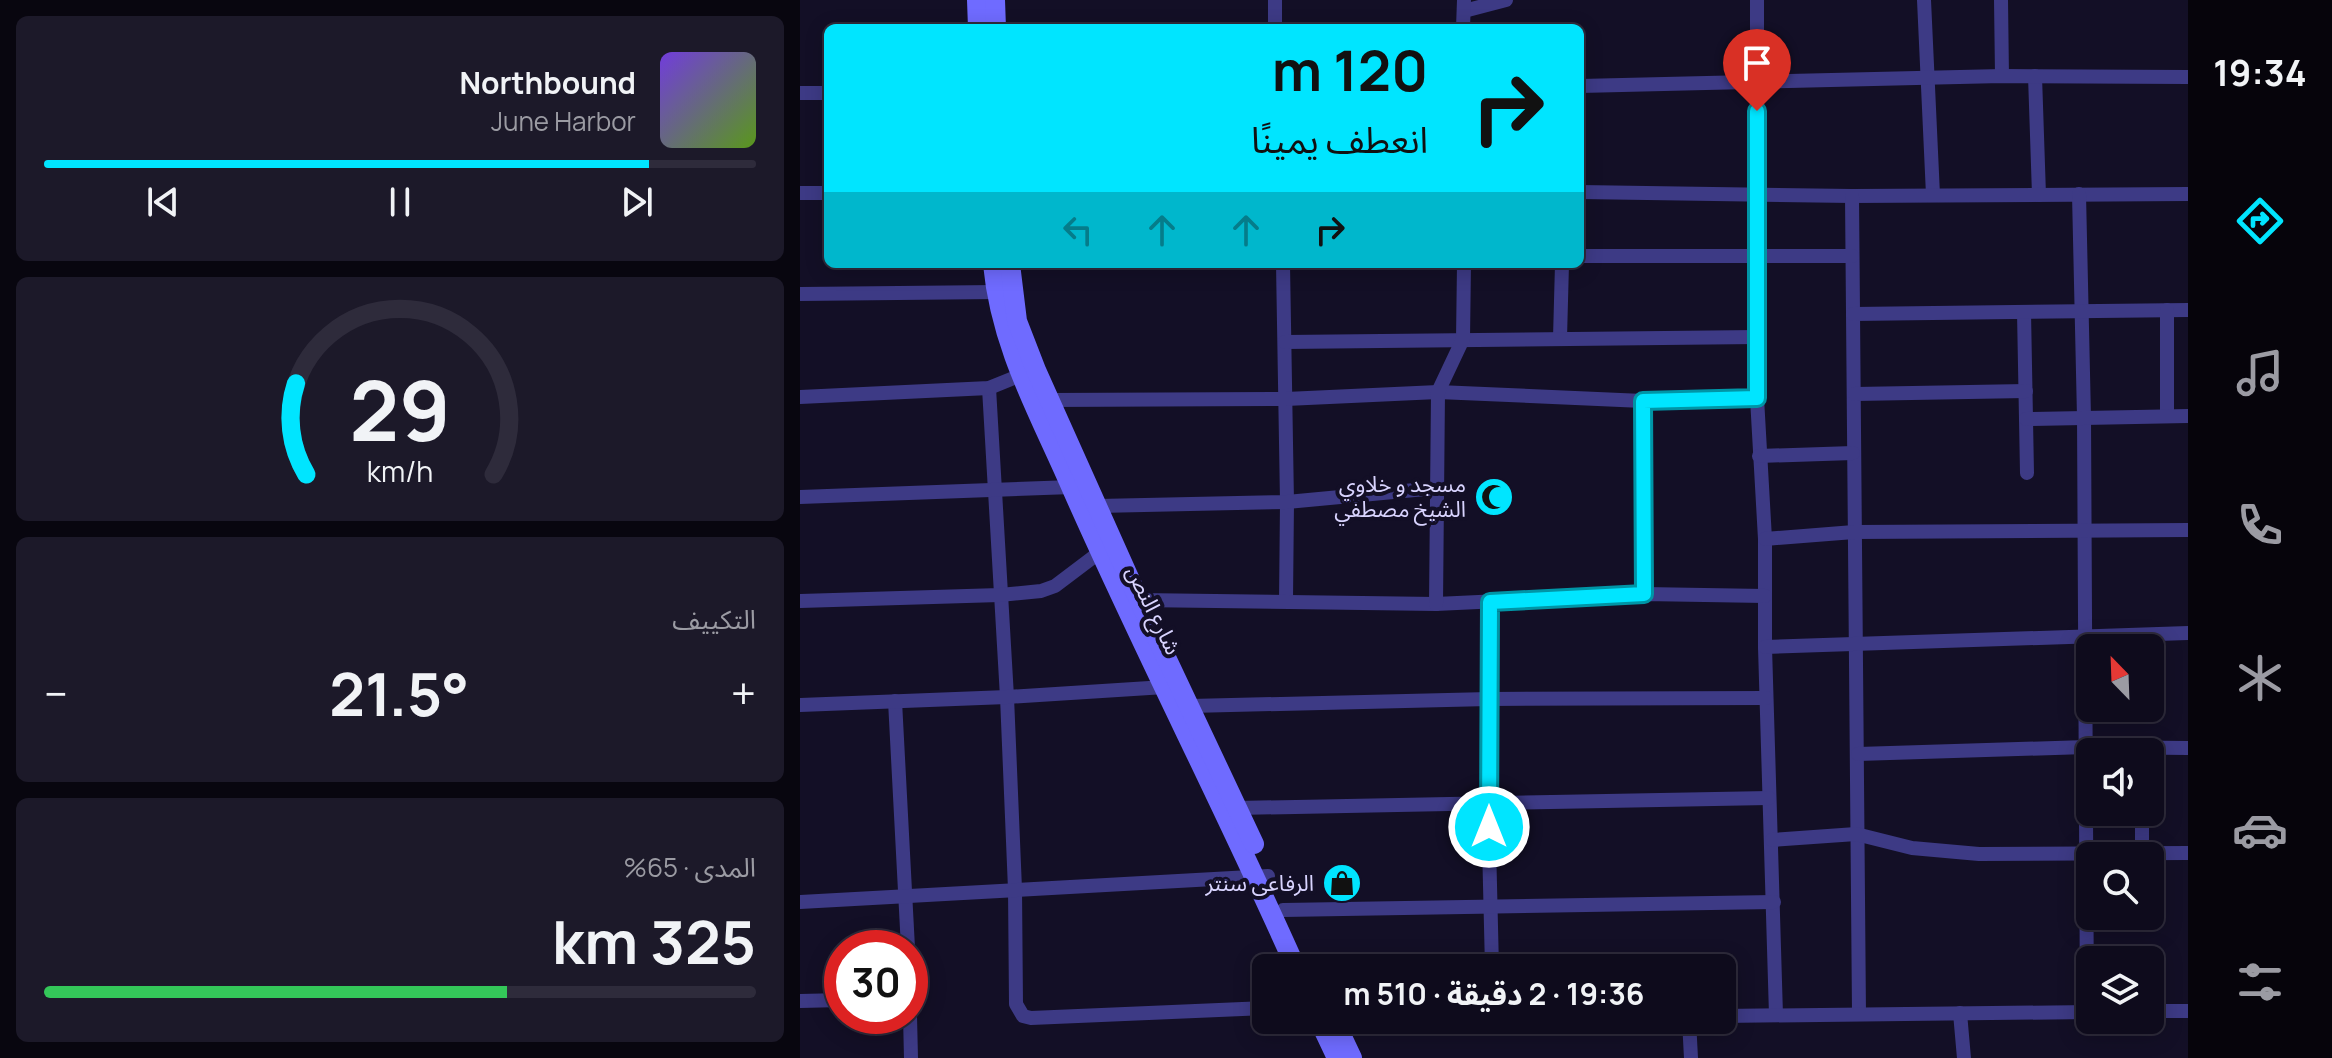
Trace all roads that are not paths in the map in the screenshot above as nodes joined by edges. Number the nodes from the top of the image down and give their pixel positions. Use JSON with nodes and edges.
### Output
{"nodes":[{"id":1,"x":977,"y":0,"type":"edge"},
{"id":2,"x":995,"y":0,"type":"edge"},
{"id":3,"x":1275,"y":0,"type":"edge"},
{"id":4,"x":1506,"y":0,"type":"edge"},
{"id":5,"x":1757,"y":0,"type":"edge"},
{"id":6,"x":1924,"y":0,"type":"edge"},
{"id":7,"x":2001,"y":0,"type":"edge"},
{"id":8,"x":1464,"y":6,"type":"edge"},
{"id":9,"x":978,"y":24,"type":"edge"},
{"id":10,"x":996,"y":24,"type":"edge"},
{"id":11,"x":1275,"y":24,"type":"edge"},
{"id":12,"x":2002,"y":76,"type":"junction"},
{"id":13,"x":2035,"y":76,"type":"junction"},
{"id":14,"x":2188,"y":77,"type":"edge"},
{"id":15,"x":1929,"y":78,"type":"junction"},
{"id":16,"x":1756,"y":83,"type":"junction"},
{"id":17,"x":1584,"y":86,"type":"edge"},
{"id":18,"x":800,"y":93,"type":"edge"},
{"id":19,"x":824,"y":93,"type":"edge"},
{"id":20,"x":1584,"y":192,"type":"edge"},
{"id":21,"x":800,"y":193,"type":"edge"},
{"id":22,"x":824,"y":193,"type":"edge"},
{"id":23,"x":1758,"y":193,"type":"junction"},
{"id":24,"x":2079,"y":194,"type":"junction"},
{"id":25,"x":2188,"y":194,"type":"edge"},
{"id":26,"x":1933,"y":195,"type":"junction"},
{"id":27,"x":2039,"y":195,"type":"junction"},
{"id":28,"x":1852,"y":196,"type":"junction"},
{"id":29,"x":1757,"y":255,"type":"junction"},
{"id":30,"x":1584,"y":256,"type":"edge"},
{"id":31,"x":1852,"y":256,"type":"junction"},
{"id":32,"x":993,"y":268,"type":"edge"},
{"id":33,"x":1010,"y":268,"type":"edge"},
{"id":34,"x":1283,"y":268,"type":"edge"},
{"id":35,"x":1464,"y":268,"type":"edge"},
{"id":36,"x":1562,"y":268,"type":"edge"},
{"id":37,"x":996,"y":292,"type":"junction"},
{"id":38,"x":800,"y":294,"type":"edge"},
{"id":39,"x":2167,"y":310,"type":"junction"},
{"id":40,"x":2188,"y":310,"type":"edge"},
{"id":41,"x":2083,"y":311,"type":"junction"},
{"id":42,"x":2024,"y":312,"type":"junction"},
{"id":43,"x":1853,"y":314,"type":"junction"},
{"id":44,"x":1757,"y":337,"type":"junction"},
{"id":45,"x":1560,"y":338,"type":"junction"},
{"id":46,"x":1463,"y":339,"type":"junction"},
{"id":47,"x":1285,"y":342,"type":"junction"},
{"id":48,"x":1021,"y":375,"type":"junction"},
{"id":49,"x":989,"y":388,"type":"junction"},
{"id":50,"x":2026,"y":391,"type":"junction"},
{"id":51,"x":1438,"y":392,"type":"junction"},
{"id":52,"x":1855,"y":394,"type":"junction"},
{"id":53,"x":800,"y":397,"type":"edge"},
{"id":54,"x":1757,"y":398,"type":"junction"},
{"id":55,"x":1286,"y":399,"type":"junction"},
{"id":56,"x":1049,"y":400,"type":"junction"},
{"id":57,"x":1643,"y":401,"type":"junction"},
{"id":58,"x":2167,"y":415,"type":"junction"},
{"id":59,"x":2188,"y":416,"type":"edge"},
{"id":60,"x":2084,"y":417,"type":"junction"},
{"id":61,"x":2026,"y":419,"type":"junction"},
{"id":62,"x":1853,"y":453,"type":"junction"},
{"id":63,"x":1759,"y":456,"type":"junction"},
{"id":64,"x":2027,"y":473,"type":"dead end"},
{"id":65,"x":1072,"y":487,"type":"junction"},
{"id":66,"x":1436,"y":488,"type":"junction"},
{"id":67,"x":997,"y":491,"type":"junction"},
{"id":68,"x":800,"y":497,"type":"edge"},
{"id":69,"x":1287,"y":502,"type":"junction"},
{"id":70,"x":1098,"y":506,"type":"junction"},
{"id":71,"x":2085,"y":530,"type":"junction"},
{"id":72,"x":2188,"y":530,"type":"edge"},
{"id":73,"x":1854,"y":532,"type":"junction"},
{"id":74,"x":1765,"y":539,"type":"junction"},
{"id":75,"x":1100,"y":552,"type":"junction"},
{"id":76,"x":1644,"y":594,"type":"junction"},
{"id":77,"x":1000,"y":595,"type":"junction"},
{"id":78,"x":1765,"y":596,"type":"junction"},
{"id":79,"x":1139,"y":600,"type":"junction"},
{"id":80,"x":800,"y":601,"type":"edge"},
{"id":81,"x":1286,"y":601,"type":"junction"},
{"id":82,"x":1490,"y":602,"type":"junction"},
{"id":83,"x":1436,"y":604,"type":"junction"},
{"id":84,"x":2188,"y":633,"type":"edge"},
{"id":85,"x":2086,"y":634,"type":"edge"},
{"id":86,"x":2162,"y":634,"type":"edge"},
{"id":87,"x":2076,"y":637,"type":"edge"},
{"id":88,"x":1857,"y":644,"type":"junction"},
{"id":89,"x":1765,"y":647,"type":"junction"},
{"id":90,"x":1165,"y":687,"type":"junction"},
{"id":91,"x":1007,"y":697,"type":"junction"},
{"id":92,"x":1766,"y":698,"type":"junction"},
{"id":93,"x":1489,"y":699,"type":"junction"},
{"id":94,"x":895,"y":701,"type":"junction"},
{"id":95,"x":800,"y":705,"type":"edge"},
{"id":96,"x":1190,"y":706,"type":"junction"},
{"id":97,"x":2076,"y":747,"type":"edge"},
{"id":98,"x":2188,"y":748,"type":"edge"},
{"id":99,"x":2164,"y":749,"type":"edge"},
{"id":100,"x":1858,"y":754,"type":"junction"},
{"id":101,"x":1769,"y":798,"type":"junction"},
{"id":102,"x":1488,"y":802,"type":"junction"},
{"id":103,"x":1237,"y":808,"type":"junction"},
{"id":104,"x":1856,"y":834,"type":"junction"},
{"id":105,"x":1772,"y":840,"type":"junction"},
{"id":106,"x":2188,"y":853,"type":"edge"},
{"id":107,"x":2164,"y":854,"type":"edge"},
{"id":108,"x":2076,"y":855,"type":"edge"},
{"id":109,"x":1261,"y":877,"type":"junction"},
{"id":110,"x":1015,"y":889,"type":"junction"},
{"id":111,"x":907,"y":897,"type":"junction"},
{"id":112,"x":800,"y":902,"type":"edge"},
{"id":113,"x":1774,"y":902,"type":"junction"},
{"id":114,"x":1490,"y":905,"type":"junction"},
{"id":115,"x":1283,"y":910,"type":"junction"},
{"id":116,"x":908,"y":930,"type":"edge"},
{"id":117,"x":1291,"y":954,"type":"edge"},
{"id":118,"x":1303,"y":954,"type":"edge"},
{"id":119,"x":1492,"y":954,"type":"edge"},
{"id":120,"x":824,"y":1000,"type":"edge"},
{"id":121,"x":800,"y":1001,"type":"edge"},
{"id":122,"x":1252,"y":1009,"type":"edge"},
{"id":123,"x":2164,"y":1011,"type":"edge"},
{"id":124,"x":2188,"y":1011,"type":"edge"},
{"id":125,"x":2076,"y":1012,"type":"edge"},
{"id":126,"x":1960,"y":1013,"type":"junction"},
{"id":127,"x":1859,"y":1014,"type":"junction"},
{"id":128,"x":1776,"y":1015,"type":"junction"},
{"id":129,"x":1736,"y":1016,"type":"edge"},
{"id":130,"x":910,"y":1034,"type":"edge"},
{"id":131,"x":1326,"y":1034,"type":"edge"},
{"id":132,"x":1341,"y":1034,"type":"edge"},
{"id":133,"x":1690,"y":1034,"type":"edge"},
{"id":134,"x":911,"y":1058,"type":"edge"},
{"id":135,"x":1337,"y":1058,"type":"edge"},
{"id":136,"x":1352,"y":1058,"type":"edge"},
{"id":137,"x":1691,"y":1058,"type":"edge"},
{"id":138,"x":1964,"y":1058,"type":"edge"}],
"edges":[{"from":1,"to":9,"type":"main road"},
{"from":2,"to":10,"type":"main road"},
{"from":3,"to":11,"type":"street"},
{"from":4,"to":8,"type":"street"},
{"from":5,"to":16,"type":"street"},
{"from":6,"to":15,"type":"street"},
{"from":7,"to":12,"type":"street"},
{"from":12,"to":13,"type":"street"},
{"from":12,"to":15,"type":"street"},
{"from":13,"to":14,"type":"street"},
{"from":13,"to":27,"type":"street"},
{"from":15,"to":16,"type":"street"},
{"from":15,"to":26,"type":"street"},
{"from":16,"to":17,"type":"street"},
{"from":16,"to":23,"type":"street"},
{"from":18,"to":19,"type":"street"},
{"from":20,"to":23,"type":"street"},
{"from":21,"to":22,"type":"street"},
{"from":23,"to":28,"type":"street"},
{"from":23,"to":29,"type":"street"},
{"from":24,"to":25,"type":"street"},
{"from":24,"to":27,"type":"street"},
{"from":24,"to":41,"type":"street"},
{"from":26,"to":27,"type":"street"},
{"from":26,"to":28,"type":"street"},
{"from":28,"to":31,"type":"street"},
{"from":29,"to":30,"type":"street"},
{"from":29,"to":31,"type":"street"},
{"from":29,"to":44,"type":"street"},
{"from":31,"to":43,"type":"street"},
{"from":32,"to":37,"type":"main road","name":"شارع النص"},
{"from":33,"to":56,"type":"main road","name":"شارع النص"},
{"from":34,"to":47,"type":"street"},
{"from":35,"to":46,"type":"street"},
{"from":36,"to":45,"type":"street"},
{"from":37,"to":38,"type":"street"},
{"from":37,"to":48,"type":"main road","name":"شارع النص"},
{"from":39,"to":40,"type":"street"},
{"from":39,"to":41,"type":"street"},
{"from":39,"to":58,"type":"street"},
{"from":41,"to":42,"type":"street"},
{"from":41,"to":60,"type":"street"},
{"from":42,"to":43,"type":"street"},
{"from":42,"to":50,"type":"street"},
{"from":43,"to":52,"type":"street"},
{"from":44,"to":45,"type":"street"},
{"from":44,"to":54,"type":"street"},
{"from":45,"to":46,"type":"street"},
{"from":46,"to":47,"type":"street"},
{"from":46,"to":51,"type":"street"},
{"from":47,"to":55,"type":"street"},
{"from":48,"to":49,"type":"street"},
{"from":48,"to":65,"type":"main road","name":"شارع النص"},
{"from":49,"to":53,"type":"street"},
{"from":49,"to":67,"type":"street"},
{"from":50,"to":52,"type":"street"},
{"from":50,"to":61,"type":"street"},
{"from":51,"to":55,"type":"street"},
{"from":51,"to":57,"type":"street"},
{"from":51,"to":66,"type":"street"},
{"from":52,"to":62,"type":"street"},
{"from":54,"to":57,"type":"street"},
{"from":54,"to":63,"type":"street"},
{"from":55,"to":56,"type":"street"},
{"from":55,"to":69,"type":"street"},
{"from":56,"to":70,"type":"main road","name":"شارع النص"},
{"from":57,"to":76,"type":"street"},
{"from":58,"to":59,"type":"street"},
{"from":58,"to":60,"type":"street"},
{"from":60,"to":61,"type":"street"},
{"from":60,"to":71,"type":"street"},
{"from":61,"to":64,"type":"street"},
{"from":62,"to":63,"type":"street"},
{"from":62,"to":73,"type":"street"},
{"from":63,"to":74,"type":"street"},
{"from":65,"to":67,"type":"street"},
{"from":65,"to":75,"type":"main road","name":"شارع النص"},
{"from":66,"to":69,"type":"street"},
{"from":66,"to":83,"type":"street"},
{"from":67,"to":68,"type":"street"},
{"from":67,"to":77,"type":"street"},
{"from":69,"to":70,"type":"street"},
{"from":69,"to":81,"type":"street"},
{"from":70,"to":79,"type":"main road","name":"شارع النص"},
{"from":71,"to":72,"type":"street"},
{"from":71,"to":73,"type":"street"},
{"from":71,"to":85,"type":"street"},
{"from":73,"to":74,"type":"street"},
{"from":73,"to":88,"type":"street"},
{"from":74,"to":78,"type":"street"},
{"from":75,"to":77,"type":"street"},
{"from":75,"to":90,"type":"main road","name":"شارع النص"},
{"from":76,"to":78,"type":"street"},
{"from":76,"to":82,"type":"street"},
{"from":77,"to":80,"type":"street"},
{"from":77,"to":91,"type":"street"},
{"from":78,"to":89,"type":"street"},
{"from":79,"to":81,"type":"street"},
{"from":79,"to":96,"type":"main road","name":"شارع النص"},
{"from":81,"to":83,"type":"street"},
{"from":82,"to":83,"type":"street"},
{"from":82,"to":93,"type":"street"},
{"from":84,"to":86,"type":"street"},
{"from":87,"to":88,"type":"street"},
{"from":88,"to":89,"type":"street"},
{"from":88,"to":100,"type":"street"},
{"from":89,"to":92,"type":"street"},
{"from":90,"to":91,"type":"street"},
{"from":90,"to":109,"type":"main road","name":"شارع النص"},
{"from":91,"to":94,"type":"street"},
{"from":91,"to":110,"type":"street"},
{"from":92,"to":93,"type":"street"},
{"from":92,"to":101,"type":"street"},
{"from":93,"to":96,"type":"street"},
{"from":93,"to":102,"type":"street"},
{"from":94,"to":95,"type":"street"},
{"from":94,"to":111,"type":"street"},
{"from":96,"to":103,"type":"main road","name":"شارع النص"},
{"from":97,"to":100,"type":"street"},
{"from":98,"to":99,"type":"street"},
{"from":100,"to":104,"type":"street"},
{"from":101,"to":102,"type":"street"},
{"from":101,"to":105,"type":"street"},
{"from":102,"to":103,"type":"street"},
{"from":102,"to":114,"type":"street"},
{"from":103,"to":109,"type":"main road","name":"شارع النص"},
{"from":104,"to":105,"type":"street"},
{"from":104,"to":108,"type":"street"},
{"from":104,"to":127,"type":"street"},
{"from":105,"to":113,"type":"street"},
{"from":106,"to":107,"type":"street"},
{"from":109,"to":110,"type":"street"},
{"from":109,"to":115,"type":"main road","name":"شارع النص"},
{"from":109,"to":117,"type":"main road","name":"شارع النص"},
{"from":110,"to":111,"type":"street"},
{"from":110,"to":122,"type":"street"},
{"from":111,"to":112,"type":"street"},
{"from":111,"to":116,"type":"street"},
{"from":113,"to":114,"type":"street"},
{"from":113,"to":128,"type":"street"},
{"from":114,"to":115,"type":"street"},
{"from":114,"to":119,"type":"street"},
{"from":115,"to":118,"type":"main road","name":"شارع النص"},
{"from":120,"to":121,"type":"street"},
{"from":123,"to":124,"type":"street"},
{"from":125,"to":126,"type":"street"},
{"from":126,"to":127,"type":"street"},
{"from":126,"to":138,"type":"street"},
{"from":127,"to":128,"type":"street"},
{"from":128,"to":129,"type":"street"},
{"from":130,"to":134,"type":"street"},
{"from":131,"to":135,"type":"main road"},
{"from":132,"to":136,"type":"main road"},
{"from":133,"to":137,"type":"street"}]}
